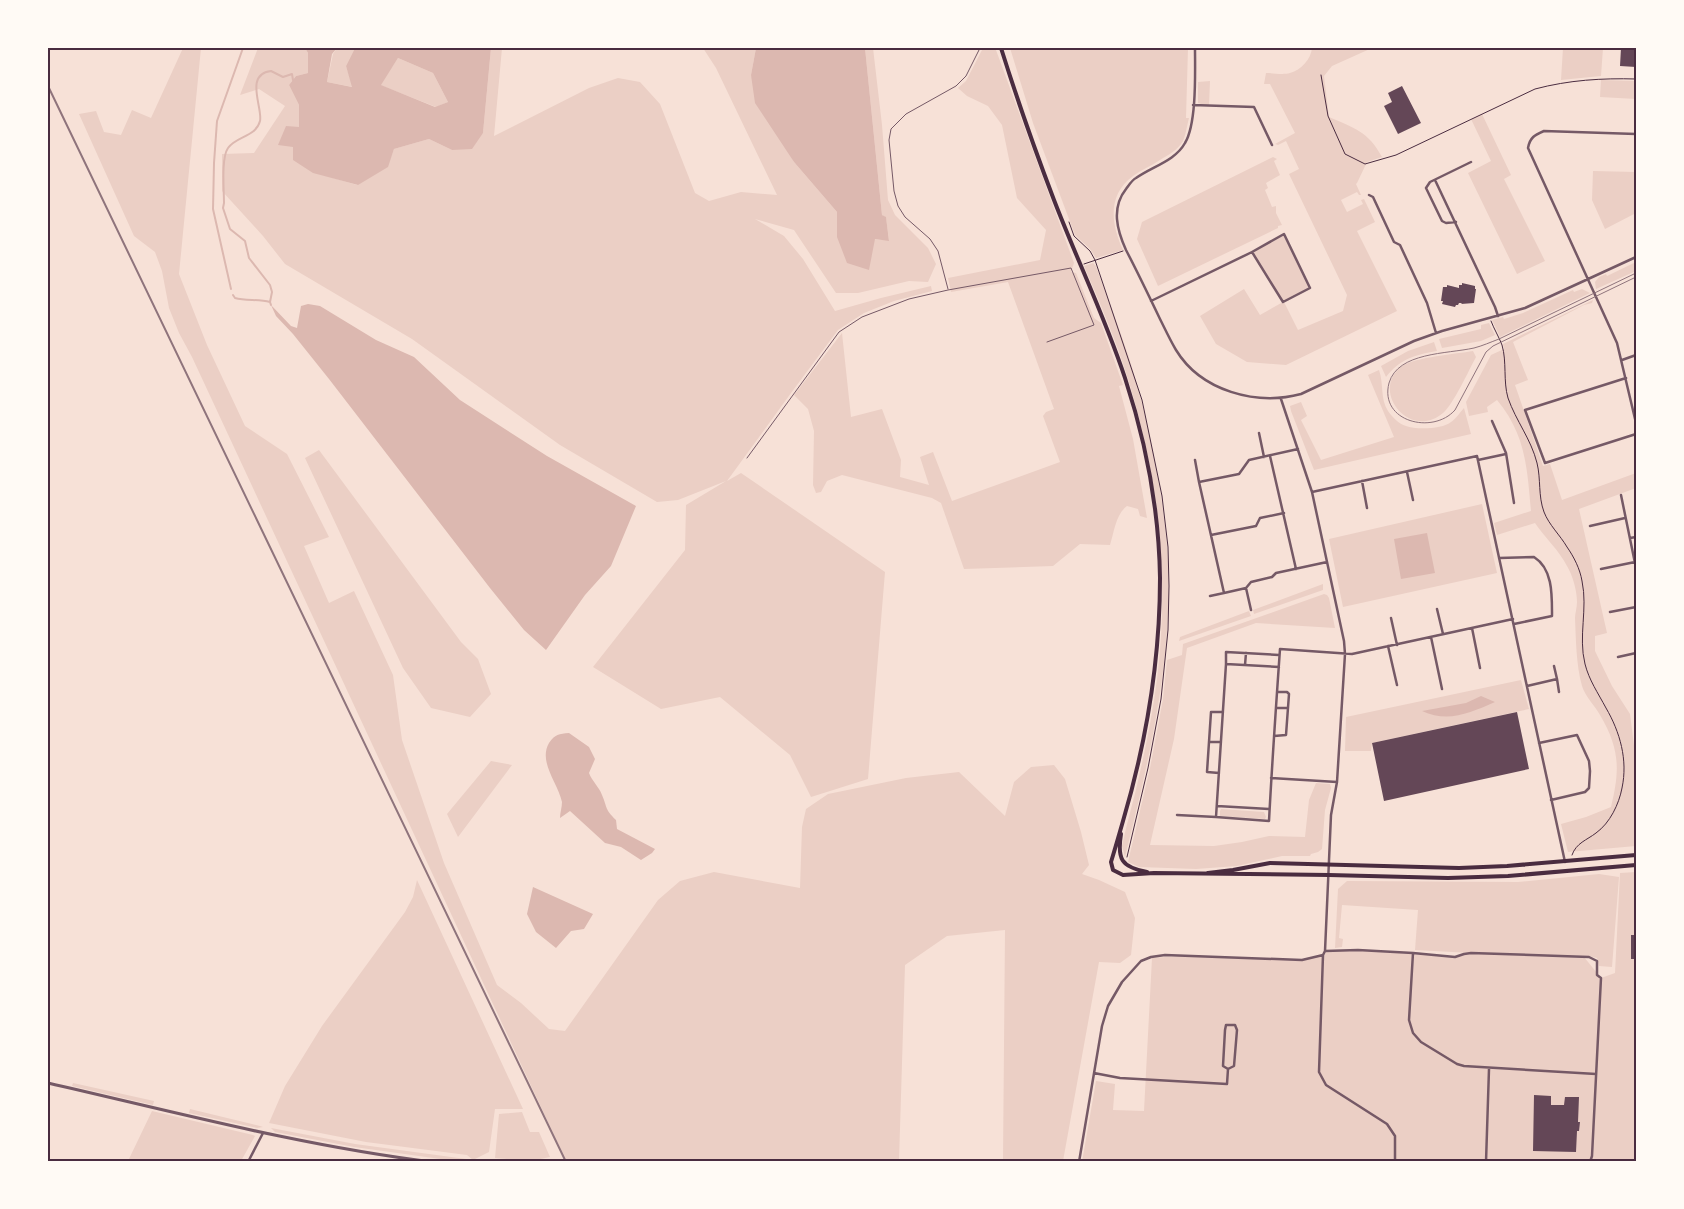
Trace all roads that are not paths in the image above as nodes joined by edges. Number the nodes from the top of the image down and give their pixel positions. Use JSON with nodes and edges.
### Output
{"nodes":[{"id":1,"x":980,"y":48,"type":"edge"},
{"id":2,"x":1001,"y":48,"type":"edge"},
{"id":3,"x":1195,"y":48,"type":"edge"},
{"id":4,"x":1193,"y":105,"type":"junction"},
{"id":5,"x":1636,"y":134,"type":"edge"},
{"id":6,"x":1272,"y":145,"type":"dead end"},
{"id":7,"x":1471,"y":162,"type":"dead end"},
{"id":8,"x":1435,"y":180,"type":"junction"},
{"id":9,"x":1369,"y":195,"type":"dead end"},
{"id":10,"x":1456,"y":222,"type":"junction"},
{"id":11,"x":1252,"y":252,"type":"junction"},
{"id":12,"x":1636,"y":257,"type":"edge"},
{"id":13,"x":1589,"y":280,"type":"junction"},
{"id":14,"x":948,"y":290,"type":"junction"},
{"id":15,"x":1151,"y":301,"type":"junction"},
{"id":16,"x":1498,"y":316,"type":"junction"},
{"id":17,"x":1436,"y":333,"type":"junction"},
{"id":18,"x":1047,"y":342,"type":"dead end"},
{"id":19,"x":1636,"y":355,"type":"edge"},
{"id":20,"x":1622,"y":360,"type":"junction"},
{"id":21,"x":1626,"y":378,"type":"junction"},
{"id":22,"x":1281,"y":398,"type":"junction"},
{"id":23,"x":1492,"y":421,"type":"dead end"},
{"id":24,"x":1636,"y":423,"type":"edge"},
{"id":25,"x":1259,"y":433,"type":"dead end"},
{"id":26,"x":1636,"y":434,"type":"edge"},
{"id":27,"x":1298,"y":449,"type":"junction"},
{"id":28,"x":1506,"y":453,"type":"junction"},
{"id":29,"x":1270,"y":456,"type":"junction"},
{"id":30,"x":1264,"y":457,"type":"junction"},
{"id":31,"x":747,"y":458,"type":"dead end"},
{"id":32,"x":1477,"y":458,"type":"junction"},
{"id":33,"x":1194,"y":460,"type":"dead end"},
{"id":34,"x":1407,"y":471,"type":"junction"},
{"id":35,"x":1362,"y":481,"type":"junction"},
{"id":36,"x":1199,"y":482,"type":"junction"},
{"id":37,"x":1312,"y":492,"type":"junction"},
{"id":38,"x":1621,"y":495,"type":"dead end"},
{"id":39,"x":1413,"y":500,"type":"dead end"},
{"id":40,"x":1514,"y":503,"type":"dead end"},
{"id":41,"x":1367,"y":508,"type":"dead end"},
{"id":42,"x":1284,"y":513,"type":"junction"},
{"id":43,"x":1625,"y":518,"type":"junction"},
{"id":44,"x":1590,"y":526,"type":"dead end"},
{"id":45,"x":1211,"y":535,"type":"junction"},
{"id":46,"x":1636,"y":537,"type":"edge"},
{"id":47,"x":1630,"y":538,"type":"junction"},
{"id":48,"x":1499,"y":558,"type":"junction"},
{"id":49,"x":1327,"y":562,"type":"junction"},
{"id":50,"x":1635,"y":562,"type":"junction"},
{"id":51,"x":1601,"y":568,"type":"dead end"},
{"id":52,"x":1636,"y":568,"type":"edge"},
{"id":53,"x":1296,"y":569,"type":"junction"},
{"id":54,"x":1246,"y":588,"type":"junction"},
{"id":55,"x":1224,"y":594,"type":"junction"},
{"id":56,"x":1210,"y":596,"type":"dead end"},
{"id":57,"x":1636,"y":607,"type":"edge"},
{"id":58,"x":1437,"y":609,"type":"dead end"},
{"id":59,"x":1251,"y":610,"type":"dead end"},
{"id":60,"x":1610,"y":612,"type":"dead end"},
{"id":61,"x":1391,"y":618,"type":"dead end"},
{"id":62,"x":1513,"y":619,"type":"junction"},
{"id":63,"x":1514,"y":624,"type":"junction"},
{"id":64,"x":1472,"y":628,"type":"junction"},
{"id":65,"x":1443,"y":634,"type":"junction"},
{"id":66,"x":1430,"y":637,"type":"junction"},
{"id":67,"x":1396,"y":644,"type":"junction"},
{"id":68,"x":1388,"y":646,"type":"junction"},
{"id":69,"x":1246,"y":653,"type":"junction"},
{"id":70,"x":1636,"y":653,"type":"edge"},
{"id":71,"x":1345,"y":654,"type":"junction"},
{"id":72,"x":1279,"y":655,"type":"junction"},
{"id":73,"x":1618,"y":657,"type":"dead end"},
{"id":74,"x":1226,"y":664,"type":"junction"},
{"id":75,"x":1245,"y":665,"type":"junction"},
{"id":76,"x":1279,"y":666,"type":"junction"},
{"id":77,"x":1554,"y":666,"type":"dead end"},
{"id":78,"x":1480,"y":668,"type":"dead end"},
{"id":79,"x":1557,"y":679,"type":"junction"},
{"id":80,"x":1397,"y":686,"type":"dead end"},
{"id":81,"x":1527,"y":686,"type":"junction"},
{"id":82,"x":1442,"y":689,"type":"dead end"},
{"id":83,"x":1277,"y":692,"type":"junction"},
{"id":84,"x":1560,"y":692,"type":"dead end"},
{"id":85,"x":1276,"y":708,"type":"junction"},
{"id":86,"x":1288,"y":708,"type":"junction"},
{"id":87,"x":1223,"y":712,"type":"junction"},
{"id":88,"x":1274,"y":736,"type":"junction"},
{"id":89,"x":1209,"y":742,"type":"junction"},
{"id":90,"x":1221,"y":742,"type":"junction"},
{"id":91,"x":1539,"y":743,"type":"junction"},
{"id":92,"x":1219,"y":773,"type":"junction"},
{"id":93,"x":1272,"y":778,"type":"junction"},
{"id":94,"x":1337,"y":782,"type":"junction"},
{"id":95,"x":1551,"y":800,"type":"junction"},
{"id":96,"x":1217,"y":806,"type":"junction"},
{"id":97,"x":1269,"y":809,"type":"junction"},
{"id":98,"x":1176,"y":815,"type":"dead end"},
{"id":99,"x":1216,"y":818,"type":"junction"},
{"id":100,"x":1123,"y":822,"type":"junction"},
{"id":101,"x":1636,"y":855,"type":"edge"},
{"id":102,"x":1565,"y":862,"type":"junction"},
{"id":103,"x":1329,"y":864,"type":"junction"},
{"id":104,"x":1636,"y":865,"type":"edge"},
{"id":105,"x":1154,"y":873,"type":"junction"},
{"id":106,"x":1196,"y":874,"type":"junction"},
{"id":107,"x":1329,"y":875,"type":"junction"},
{"id":108,"x":1325,"y":951,"type":"junction"},
{"id":109,"x":1413,"y":953,"type":"junction"},
{"id":110,"x":1323,"y":955,"type":"junction"},
{"id":111,"x":1228,"y":1069,"type":"junction"},
{"id":112,"x":1489,"y":1069,"type":"junction"},
{"id":113,"x":1094,"y":1073,"type":"junction"},
{"id":114,"x":1596,"y":1074,"type":"junction"},
{"id":115,"x":48,"y":1083,"type":"edge"},
{"id":116,"x":263,"y":1133,"type":"junction"},
{"id":117,"x":248,"y":1162,"type":"edge"},
{"id":118,"x":432,"y":1162,"type":"edge"},
{"id":119,"x":1079,"y":1162,"type":"edge"},
{"id":120,"x":1395,"y":1162,"type":"edge"},
{"id":121,"x":1486,"y":1162,"type":"edge"},
{"id":122,"x":1590,"y":1162,"type":"edge"}],
"edges":[{"from":1,"to":14,"type":"lane"},
{"from":2,"to":100,"type":"main road"},
{"from":3,"to":4,"type":"street"},
{"from":4,"to":6,"type":"street"},
{"from":4,"to":15,"type":"street"},
{"from":5,"to":13,"type":"street"},
{"from":7,"to":8,"type":"street"},
{"from":8,"to":10,"type":"street"},
{"from":8,"to":10,"type":"street"},
{"from":9,"to":17,"type":"street"},
{"from":10,"to":16,"type":"street"},
{"from":11,"to":11,"type":"street"},
{"from":11,"to":15,"type":"street"},
{"from":12,"to":13,"type":"street"},
{"from":13,"to":16,"type":"street"},
{"from":13,"to":20,"type":"street"},
{"from":14,"to":18,"type":"lane"},
{"from":14,"to":31,"type":"lane"},
{"from":15,"to":22,"type":"street"},
{"from":16,"to":17,"type":"street"},
{"from":17,"to":22,"type":"street"},
{"from":19,"to":20,"type":"street"},
{"from":20,"to":21,"type":"street"},
{"from":21,"to":24,"type":"street"},
{"from":21,"to":26,"type":"street"},
{"from":22,"to":27,"type":"street"},
{"from":23,"to":28,"type":"street"},
{"from":25,"to":30,"type":"street"},
{"from":27,"to":29,"type":"street"},
{"from":27,"to":37,"type":"street"},
{"from":28,"to":32,"type":"street"},
{"from":28,"to":40,"type":"street"},
{"from":29,"to":30,"type":"street"},
{"from":29,"to":42,"type":"street"},
{"from":30,"to":36,"type":"street"},
{"from":32,"to":34,"type":"street"},
{"from":32,"to":48,"type":"street"},
{"from":33,"to":36,"type":"street"},
{"from":34,"to":35,"type":"street"},
{"from":34,"to":39,"type":"street"},
{"from":35,"to":37,"type":"street"},
{"from":35,"to":41,"type":"street"},
{"from":36,"to":45,"type":"street"},
{"from":37,"to":49,"type":"street"},
{"from":38,"to":43,"type":"street"},
{"from":42,"to":45,"type":"street"},
{"from":42,"to":53,"type":"street"},
{"from":43,"to":44,"type":"street"},
{"from":43,"to":47,"type":"street"},
{"from":45,"to":55,"type":"street"},
{"from":46,"to":47,"type":"street"},
{"from":47,"to":50,"type":"street"},
{"from":48,"to":62,"type":"street"},
{"from":48,"to":63,"type":"street"},
{"from":49,"to":53,"type":"street"},
{"from":49,"to":71,"type":"street"},
{"from":50,"to":51,"type":"street"},
{"from":50,"to":52,"type":"street"},
{"from":53,"to":54,"type":"street"},
{"from":54,"to":55,"type":"street"},
{"from":54,"to":59,"type":"street"},
{"from":55,"to":56,"type":"street"},
{"from":57,"to":60,"type":"street"},
{"from":58,"to":65,"type":"street"},
{"from":61,"to":67,"type":"street"},
{"from":62,"to":63,"type":"street"},
{"from":62,"to":64,"type":"street"},
{"from":63,"to":81,"type":"street"},
{"from":64,"to":65,"type":"street"},
{"from":64,"to":78,"type":"street"},
{"from":65,"to":66,"type":"street"},
{"from":66,"to":67,"type":"street"},
{"from":66,"to":82,"type":"street"},
{"from":67,"to":68,"type":"street"},
{"from":68,"to":71,"type":"street"},
{"from":68,"to":80,"type":"street"},
{"from":69,"to":72,"type":"street"},
{"from":69,"to":74,"type":"street"},
{"from":69,"to":75,"type":"street"},
{"from":70,"to":73,"type":"street"},
{"from":71,"to":72,"type":"street"},
{"from":71,"to":94,"type":"street"},
{"from":72,"to":76,"type":"street"},
{"from":74,"to":75,"type":"street"},
{"from":74,"to":87,"type":"street"},
{"from":75,"to":76,"type":"street"},
{"from":76,"to":83,"type":"street"},
{"from":77,"to":79,"type":"street"},
{"from":79,"to":81,"type":"street"},
{"from":79,"to":84,"type":"street"},
{"from":81,"to":91,"type":"street"},
{"from":83,"to":85,"type":"street"},
{"from":83,"to":86,"type":"street"},
{"from":85,"to":86,"type":"street"},
{"from":85,"to":88,"type":"street"},
{"from":86,"to":88,"type":"street"},
{"from":87,"to":89,"type":"street"},
{"from":87,"to":90,"type":"street"},
{"from":88,"to":93,"type":"street"},
{"from":89,"to":90,"type":"street"},
{"from":89,"to":92,"type":"street"},
{"from":90,"to":92,"type":"street"},
{"from":91,"to":95,"type":"street"},
{"from":91,"to":95,"type":"street"},
{"from":92,"to":96,"type":"street"},
{"from":93,"to":94,"type":"street"},
{"from":93,"to":97,"type":"street"},
{"from":94,"to":103,"type":"street"},
{"from":95,"to":102,"type":"street"},
{"from":96,"to":97,"type":"street"},
{"from":96,"to":99,"type":"street"},
{"from":97,"to":99,"type":"street"},
{"from":98,"to":99,"type":"street"},
{"from":100,"to":105,"type":"main road"},
{"from":100,"to":105,"type":"main road"},
{"from":101,"to":102,"type":"main road"},
{"from":102,"to":103,"type":"main road"},
{"from":103,"to":106,"type":"main road"},
{"from":103,"to":107,"type":"street"},
{"from":104,"to":107,"type":"main road"},
{"from":105,"to":106,"type":"main road"},
{"from":106,"to":107,"type":"main road"},
{"from":107,"to":108,"type":"street"},
{"from":108,"to":109,"type":"street"},
{"from":108,"to":110,"type":"street"},
{"from":109,"to":112,"type":"street"},
{"from":109,"to":114,"type":"street"},
{"from":110,"to":113,"type":"street"},
{"from":110,"to":120,"type":"street"},
{"from":111,"to":111,"type":"street"},
{"from":111,"to":113,"type":"street"},
{"from":112,"to":114,"type":"street"},
{"from":112,"to":121,"type":"street"},
{"from":113,"to":119,"type":"street"},
{"from":114,"to":122,"type":"street"},
{"from":115,"to":116,"type":"street"},
{"from":116,"to":117,"type":"street"},
{"from":116,"to":118,"type":"street"}]}
